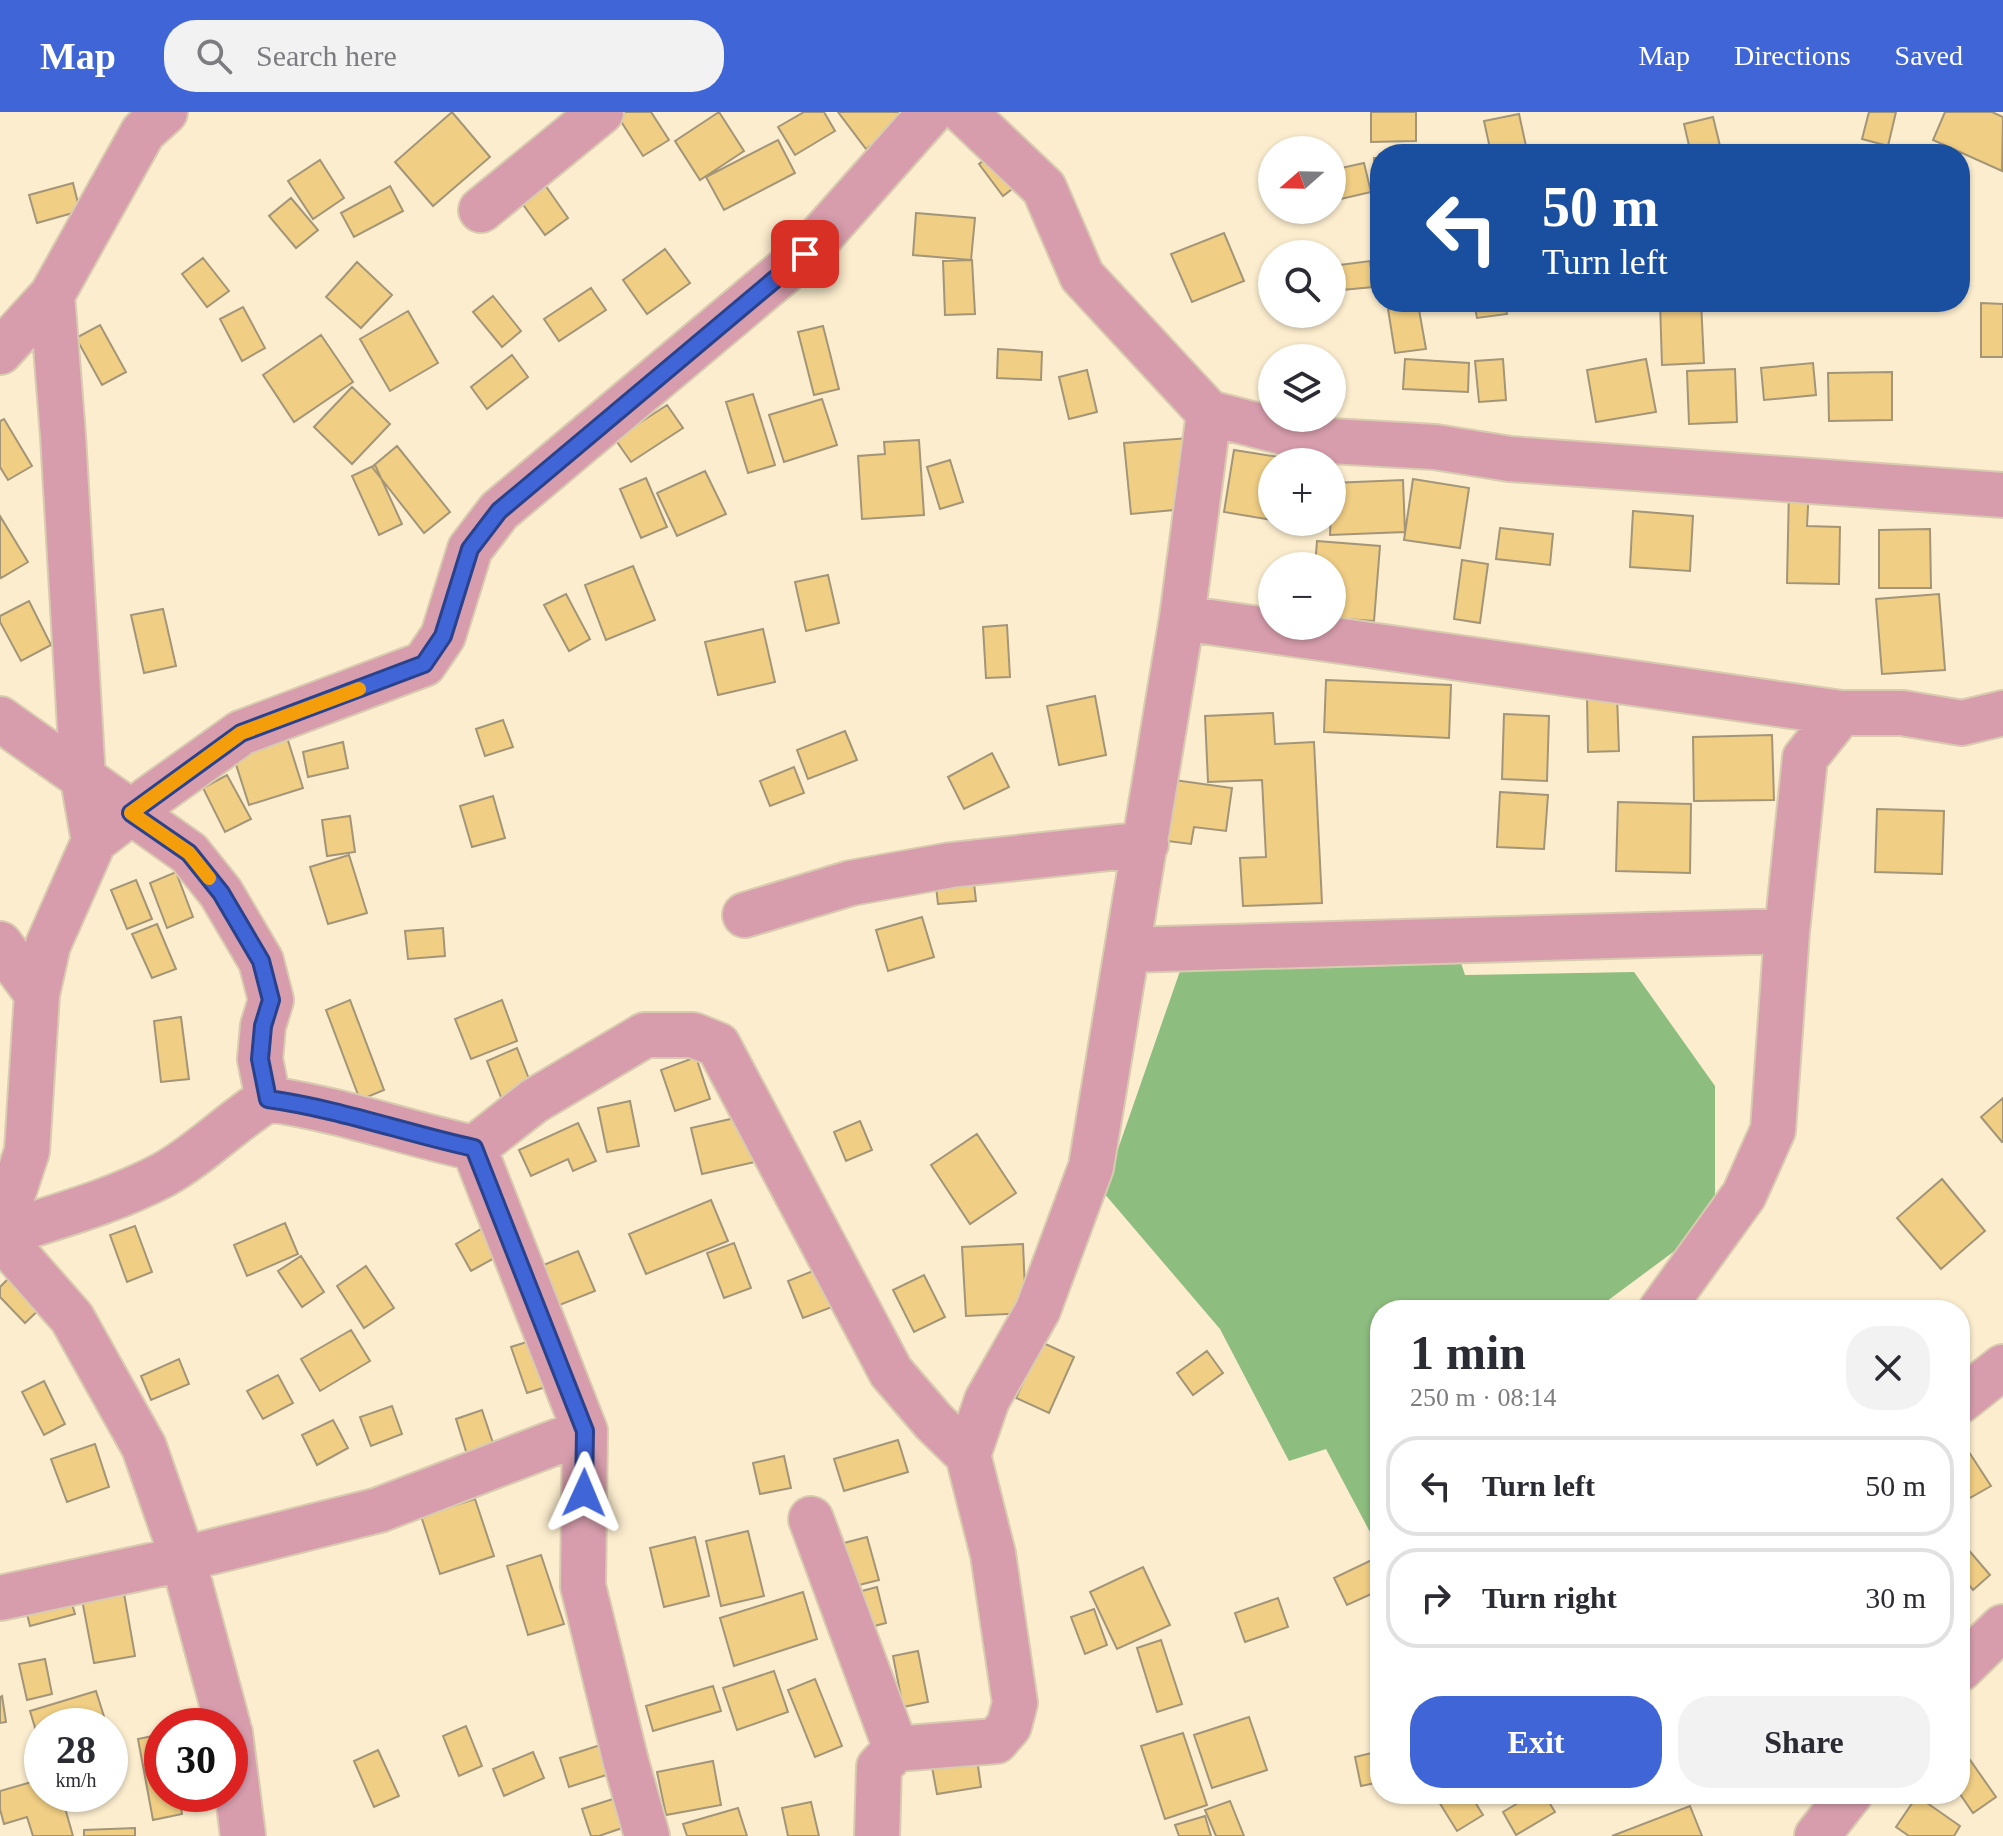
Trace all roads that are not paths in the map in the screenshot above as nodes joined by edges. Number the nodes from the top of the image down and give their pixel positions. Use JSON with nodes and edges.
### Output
{"nodes":[{"id":1,"x":165,"y":112,"type":"edge"},
{"id":2,"x":601,"y":112,"type":"edge"},
{"id":3,"x":931,"y":112,"type":"edge"},
{"id":4,"x":964,"y":112,"type":"edge"},
{"id":5,"x":481,"y":210,"type":"dead end"},
{"id":6,"x":52,"y":295,"type":"junction"},
{"id":7,"x":0,"y":352,"type":"edge"},
{"id":8,"x":1209,"y":413,"type":"junction"},
{"id":9,"x":2003,"y":495,"type":"edge"},
{"id":10,"x":1182,"y":618,"type":"junction"},
{"id":11,"x":1841,"y":713,"type":"junction"},
{"id":12,"x":2003,"y":713,"type":"edge"},
{"id":13,"x":0,"y":719,"type":"edge"},
{"id":14,"x":83,"y":779,"type":"junction"},
{"id":15,"x":131,"y":813,"type":"junction"},
{"id":16,"x":94,"y":841,"type":"junction"},
{"id":17,"x":1146,"y":844,"type":"junction"},
{"id":18,"x":745,"y":915,"type":"dead end"},
{"id":19,"x":1787,"y":931,"type":"junction"},
{"id":20,"x":0,"y":944,"type":"edge"},
{"id":21,"x":1127,"y":950,"type":"junction"},
{"id":22,"x":37,"y":994,"type":"junction"},
{"id":23,"x":268,"y":1099,"type":"junction"},
{"id":24,"x":474,"y":1148,"type":"junction"},
{"id":25,"x":0,"y":1235,"type":"edge"},
{"id":26,"x":1668,"y":1300,"type":"edge"},
{"id":27,"x":2003,"y":1367,"type":"edge"},
{"id":28,"x":1970,"y":1393,"type":"edge"},
{"id":29,"x":585,"y":1431,"type":"junction"},
{"id":30,"x":968,"y":1455,"type":"junction"},
{"id":31,"x":811,"y":1519,"type":"dead end"},
{"id":32,"x":183,"y":1559,"type":"junction"},
{"id":33,"x":0,"y":1598,"type":"edge"},
{"id":34,"x":2003,"y":1627,"type":"edge"},
{"id":35,"x":1970,"y":1659,"type":"edge"},
{"id":36,"x":223,"y":1708,"type":"edge"},
{"id":37,"x":896,"y":1749,"type":"junction"},
{"id":38,"x":1842,"y":1804,"type":"edge"},
{"id":39,"x":240,"y":1812,"type":"edge"},
{"id":40,"x":243,"y":1836,"type":"edge"},
{"id":41,"x":647,"y":1836,"type":"edge"},
{"id":42,"x":877,"y":1836,"type":"edge"},
{"id":43,"x":1817,"y":1836,"type":"edge"}],
"edges":[{"from":1,"to":6,"type":"street"},
{"from":2,"to":5,"type":"street"},
{"from":3,"to":15,"type":"street"},
{"from":4,"to":8,"type":"street"},
{"from":6,"to":7,"type":"street"},
{"from":6,"to":14,"type":"street"},
{"from":8,"to":9,"type":"street"},
{"from":8,"to":10,"type":"street"},
{"from":10,"to":11,"type":"street"},
{"from":10,"to":17,"type":"street"},
{"from":11,"to":12,"type":"street"},
{"from":11,"to":19,"type":"street"},
{"from":13,"to":14,"type":"street"},
{"from":14,"to":15,"type":"street"},
{"from":14,"to":16,"type":"street"},
{"from":15,"to":16,"type":"street"},
{"from":15,"to":23,"type":"street"},
{"from":16,"to":22,"type":"street"},
{"from":17,"to":18,"type":"street"},
{"from":17,"to":21,"type":"street"},
{"from":19,"to":21,"type":"street"},
{"from":19,"to":26,"type":"street"},
{"from":20,"to":22,"type":"street"},
{"from":21,"to":30,"type":"street"},
{"from":22,"to":25,"type":"street"},
{"from":23,"to":24,"type":"street"},
{"from":23,"to":25,"type":"street"},
{"from":24,"to":29,"type":"street"},
{"from":24,"to":30,"type":"street"},
{"from":25,"to":32,"type":"street"},
{"from":27,"to":28,"type":"street"},
{"from":29,"to":32,"type":"street"},
{"from":29,"to":41,"type":"street"},
{"from":30,"to":37,"type":"street"},
{"from":31,"to":37,"type":"street"},
{"from":32,"to":33,"type":"street"},
{"from":32,"to":36,"type":"street"},
{"from":34,"to":35,"type":"street"},
{"from":37,"to":42,"type":"street"},
{"from":38,"to":43,"type":"street"},
{"from":39,"to":40,"type":"street"}]}
